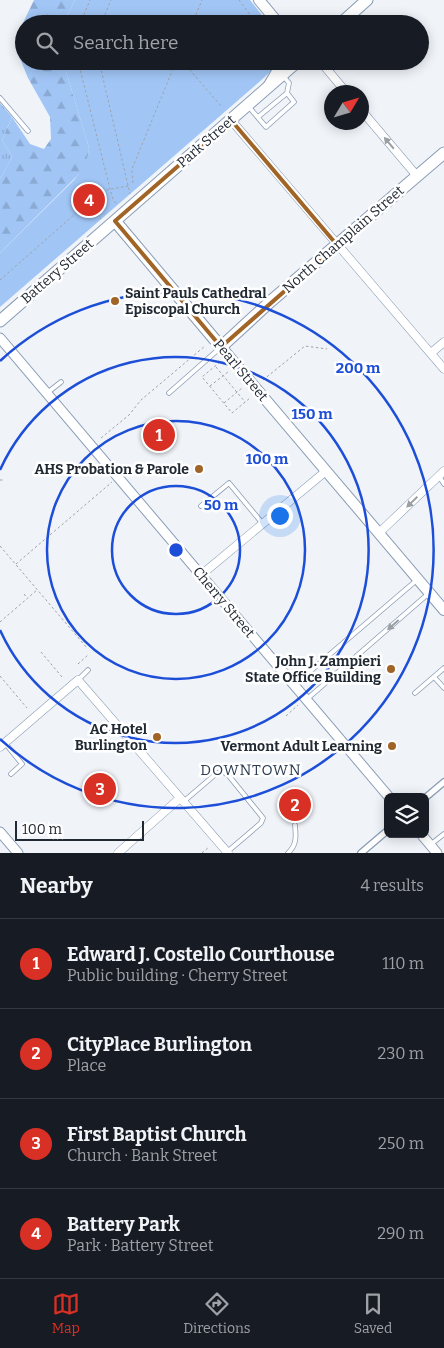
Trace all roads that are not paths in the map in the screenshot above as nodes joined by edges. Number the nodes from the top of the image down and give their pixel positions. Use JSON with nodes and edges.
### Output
{"nodes":[{"id":1,"x":259,"y":0,"type":"edge"},
{"id":2,"x":367,"y":0,"type":"edge"},
{"id":3,"x":271,"y":15,"type":"edge"},
{"id":4,"x":350,"y":15,"type":"edge"},
{"id":5,"x":277,"y":70,"type":"edge"},
{"id":6,"x":288,"y":70,"type":"edge"},
{"id":7,"x":328,"y":70,"type":"edge"},
{"id":8,"x":282,"y":75,"type":"junction"},
{"id":9,"x":340,"y":85,"type":"edge"},
{"id":10,"x":266,"y":89,"type":"junction"},
{"id":11,"x":287,"y":93,"type":"junction"},
{"id":12,"x":0,"y":98,"type":"edge"},
{"id":13,"x":248,"y":106,"type":"junction"},
{"id":14,"x":258,"y":118,"type":"junction"},
{"id":15,"x":369,"y":119,"type":"edge"},
{"id":16,"x":231,"y":120,"type":"junction"},
{"id":17,"x":28,"y":131,"type":"dead end"},
{"id":18,"x":444,"y":153,"type":"edge"},
{"id":19,"x":417,"y":176,"type":"junction"},
{"id":20,"x":115,"y":221,"type":"junction"},
{"id":21,"x":337,"y":245,"type":"junction"},
{"id":22,"x":0,"y":321,"type":"edge"},
{"id":23,"x":0,"y":338,"type":"edge"},
{"id":24,"x":444,"y":342,"type":"edge"},
{"id":25,"x":221,"y":347,"type":"junction"},
{"id":26,"x":431,"y":354,"type":"junction"},
{"id":27,"x":444,"y":369,"type":"edge"},
{"id":28,"x":61,"y":382,"type":"dead end"},
{"id":29,"x":47,"y":393,"type":"junction"},
{"id":30,"x":170,"y":393,"type":"dead end"},
{"id":31,"x":326,"y":471,"type":"junction"},
{"id":32,"x":441,"y":473,"type":"edge"},
{"id":33,"x":444,"y":484,"type":"edge"},
{"id":34,"x":201,"y":506,"type":"dead end"},
{"id":35,"x":263,"y":524,"type":"junction"},
{"id":36,"x":379,"y":533,"type":"junction"},
{"id":37,"x":201,"y":575,"type":"junction"},
{"id":38,"x":418,"y":579,"type":"junction"},
{"id":39,"x":430,"y":593,"type":"junction"},
{"id":40,"x":444,"y":610,"type":"edge"},
{"id":41,"x":444,"y":668,"type":"edge"},
{"id":42,"x":88,"y":670,"type":"dead end"},
{"id":43,"x":434,"y":677,"type":"junction"},
{"id":44,"x":78,"y":680,"type":"junction"},
{"id":45,"x":294,"y":684,"type":"junction"},
{"id":46,"x":444,"y":688,"type":"edge"},
{"id":47,"x":415,"y":693,"type":"dead end"},
{"id":48,"x":306,"y":699,"type":"junction"},
{"id":49,"x":2,"y":745,"type":"edge"},
{"id":50,"x":11,"y":774,"type":"dead end"},
{"id":51,"x":444,"y":782,"type":"edge"},
{"id":52,"x":386,"y":793,"type":"edge"},
{"id":53,"x":429,"y":795,"type":"edge"},
{"id":54,"x":182,"y":800,"type":"junction"},
{"id":55,"x":295,"y":825,"type":"dead end"},
{"id":56,"x":0,"y":832,"type":"edge"},
{"id":57,"x":384,"y":833,"type":"edge"},
{"id":58,"x":444,"y":834,"type":"edge"},
{"id":59,"x":424,"y":838,"type":"edge"},
{"id":60,"x":430,"y":845,"type":"junction"},
{"id":61,"x":228,"y":852,"type":"edge"},
{"id":62,"x":18,"y":853,"type":"edge"},
{"id":63,"x":118,"y":853,"type":"edge"},
{"id":64,"x":288,"y":853,"type":"edge"},
{"id":65,"x":361,"y":853,"type":"edge"},
{"id":66,"x":437,"y":853,"type":"edge"}],
"edges":[{"from":1,"to":3,"type":"main road"},
{"from":2,"to":4,"type":"main road"},
{"from":5,"to":10,"type":"main road"},
{"from":6,"to":8,"type":"main road","name":"Park Street"},
{"from":7,"to":9,"type":"street"},
{"from":8,"to":10,"type":"main road","name":"Park Street"},
{"from":8,"to":11,"type":"lane"},
{"from":10,"to":13,"type":"main road","name":"Park Street"},
{"from":11,"to":14,"type":"lane"},
{"from":11,"to":14,"type":"lane"},
{"from":12,"to":17,"type":"lane"},
{"from":13,"to":14,"type":"lane"},
{"from":13,"to":16,"type":"main road","name":"Park Street"},
{"from":19,"to":15,"type":"street","one_way":true},
{"from":16,"to":20,"type":"main road","name":"Park Street"},
{"from":16,"to":21,"type":"street"},
{"from":18,"to":19,"type":"main road","name":"North Champlain Street"},
{"from":19,"to":21,"type":"main road","name":"North Champlain Street"},
{"from":20,"to":22,"type":"main road","name":"Battery Street"},
{"from":20,"to":25,"type":"main road","name":"Pearl Street"},
{"from":21,"to":25,"type":"main road","name":"North Champlain Street"},
{"from":21,"to":26,"type":"street"},
{"from":23,"to":29,"type":"street","name":"Cherry Street"},
{"from":24,"to":26,"type":"street"},
{"from":25,"to":30,"type":"lane"},
{"from":25,"to":31,"type":"main road","name":"Pearl Street"},
{"from":26,"to":27,"type":"street"},
{"from":28,"to":29,"type":"lane"},
{"from":29,"to":37,"type":"street","name":"Cherry Street"},
{"from":31,"to":35,"type":"street"},
{"from":31,"to":36,"type":"main road","name":"Pearl Street"},
{"from":32,"to":33,"type":"lane"},
{"from":32,"to":36,"type":"street","one_way":true},
{"from":34,"to":35,"type":"lane"},
{"from":35,"to":37,"type":"street"},
{"from":36,"to":38,"type":"main road","name":"Pearl Street"},
{"from":37,"to":45,"type":"street","name":"Cherry Street"},
{"from":38,"to":39,"type":"main road","name":"Pearl Street"},
{"from":38,"to":45,"type":"lane"},
{"from":39,"to":40,"type":"main road","name":"Pearl Street"},
{"from":39,"to":48,"type":"lane","one_way":true},
{"from":41,"to":43,"type":"lane"},
{"from":42,"to":44,"type":"lane"},
{"from":43,"to":46,"type":"lane"},
{"from":43,"to":47,"type":"lane"},
{"from":44,"to":49,"type":"street"},
{"from":44,"to":54,"type":"street"},
{"from":45,"to":48,"type":"street","name":"Cherry Street"},
{"from":48,"to":52,"type":"street","name":"Cherry Street"},
{"from":49,"to":50,"type":"lane"},
{"from":51,"to":53,"type":"street"},
{"from":54,"to":61,"type":"street"},
{"from":54,"to":61,"type":"lane"},
{"from":54,"to":63,"type":"street"},
{"from":55,"to":64,"type":"lane"},
{"from":56,"to":62,"type":"street"},
{"from":57,"to":65,"type":"street"},
{"from":58,"to":60,"type":"lane"},
{"from":59,"to":60,"type":"street"},
{"from":60,"to":66,"type":"street"}]}
